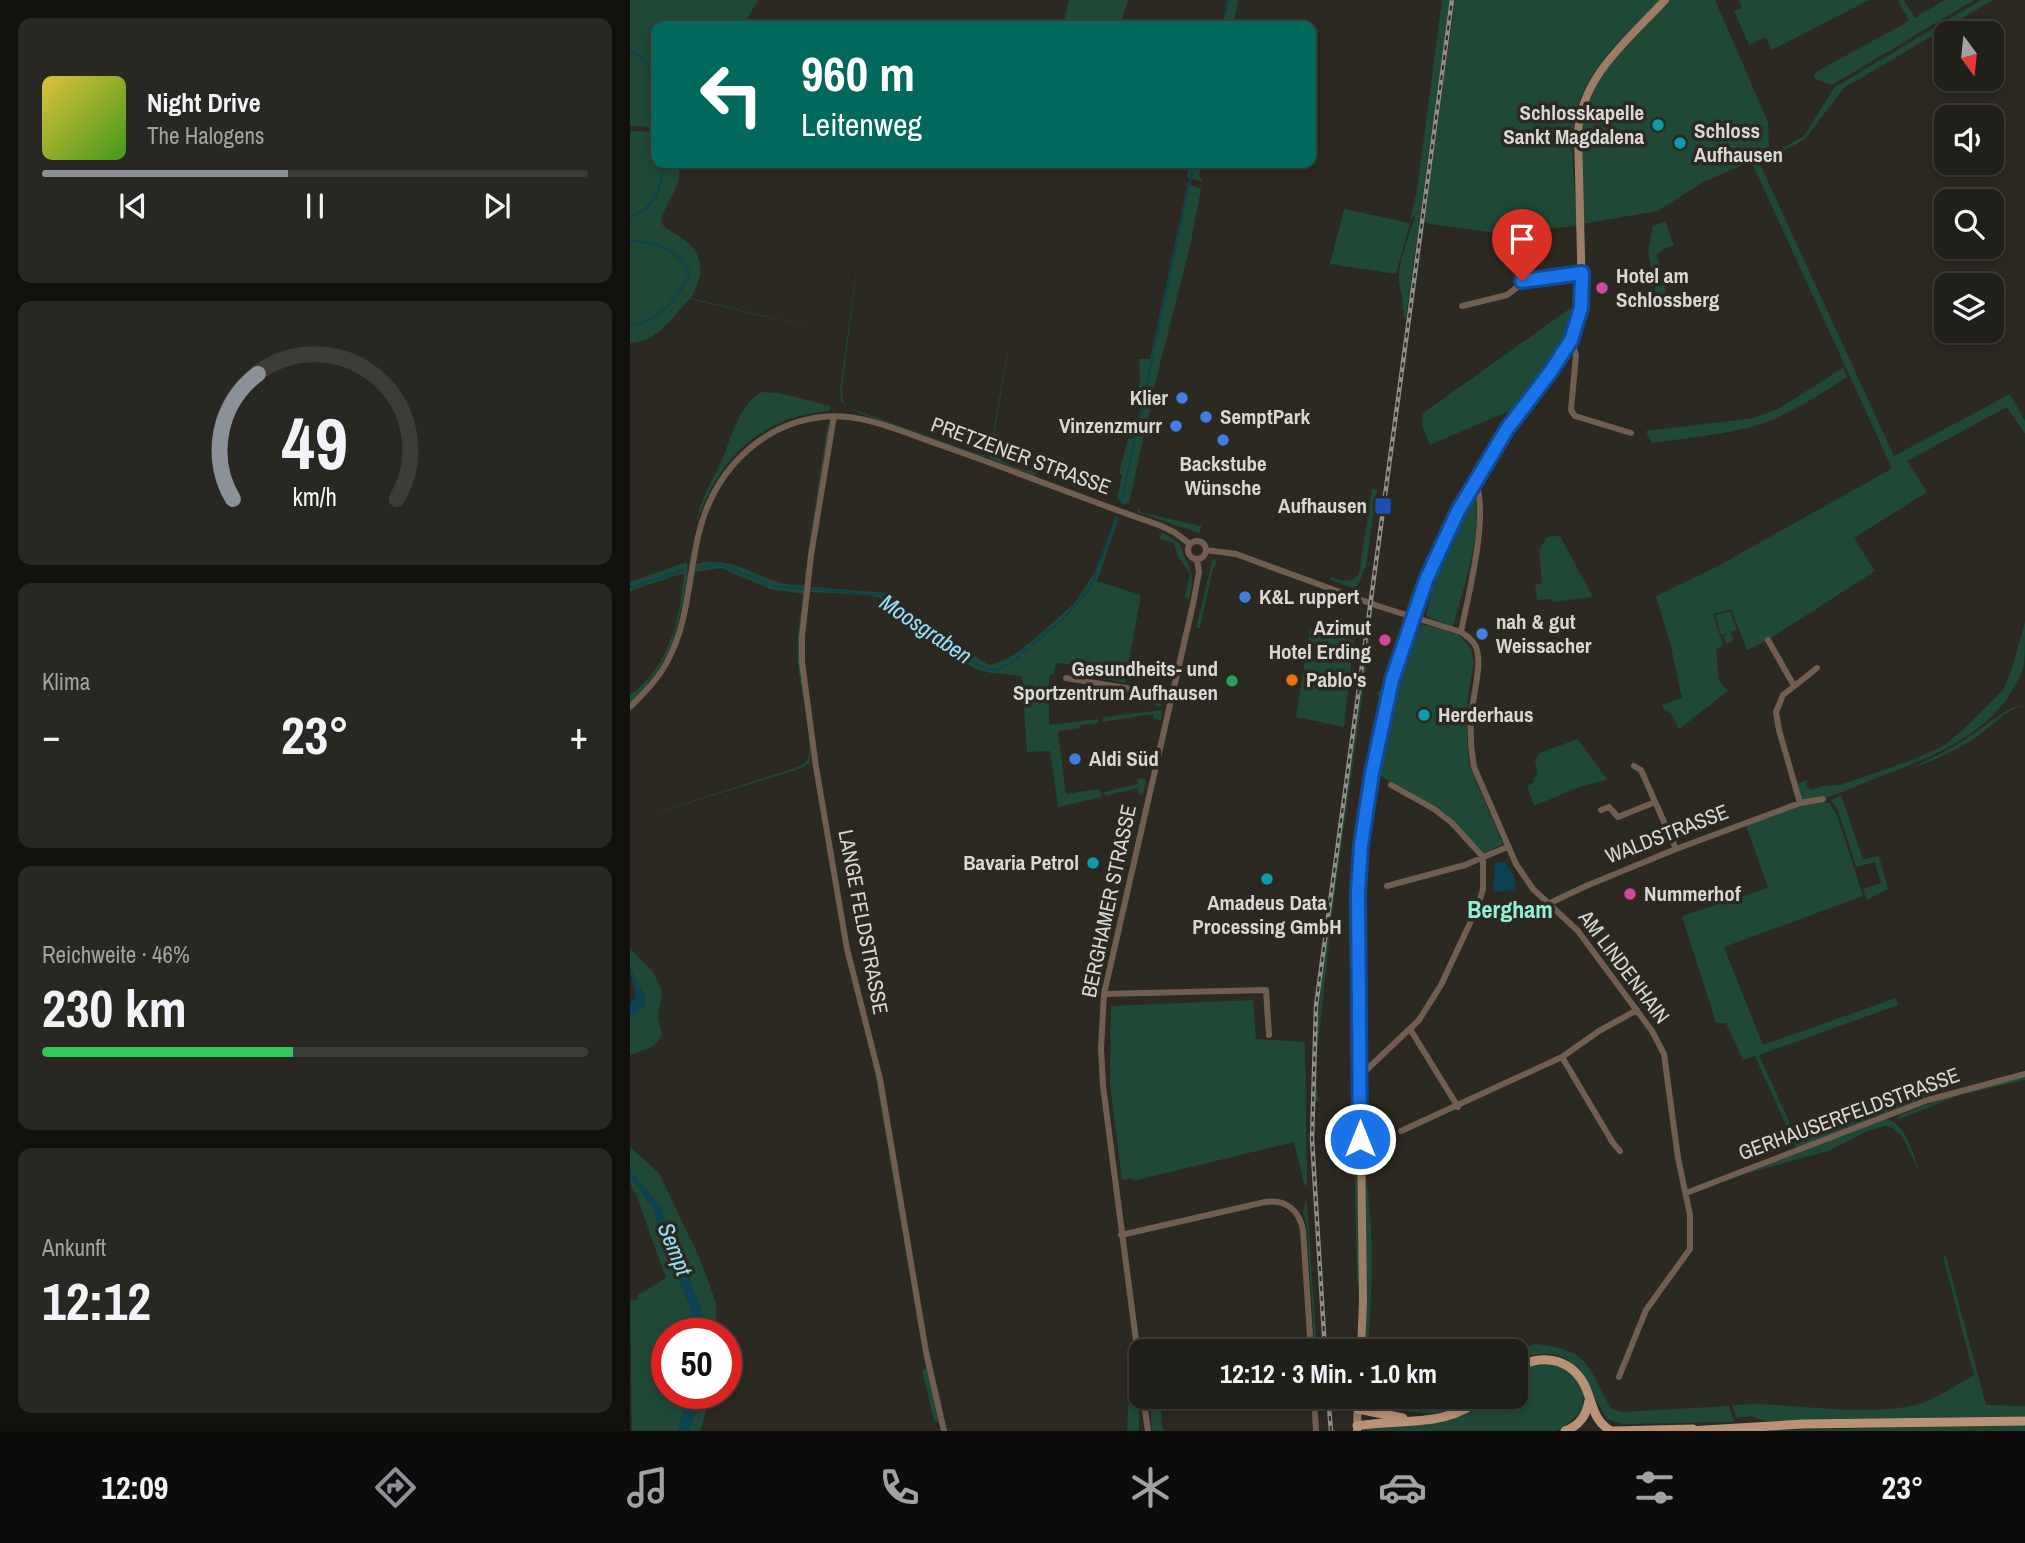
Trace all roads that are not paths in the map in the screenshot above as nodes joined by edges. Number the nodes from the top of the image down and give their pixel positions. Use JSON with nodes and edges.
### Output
{"nodes":[{"id":1,"x":1665,"y":0,"type":"edge"},
{"id":2,"x":1582,"y":273,"type":"junction"},
{"id":3,"x":1462,"y":306,"type":"dead end"},
{"id":4,"x":1571,"y":340,"type":"junction"},
{"id":5,"x":834,"y":416,"type":"junction"},
{"id":6,"x":1630,"y":433,"type":"dead end"},
{"id":7,"x":1475,"y":481,"type":"junction"},
{"id":8,"x":1190,"y":544,"type":"junction"},
{"id":9,"x":1206,"y":550,"type":"junction"},
{"id":10,"x":1197,"y":560,"type":"junction"},
{"id":11,"x":1413,"y":618,"type":"junction"},
{"id":12,"x":1461,"y":632,"type":"junction"},
{"id":13,"x":1768,"y":640,"type":"dead end"},
{"id":14,"x":1817,"y":668,"type":"dead end"},
{"id":15,"x":1066,"y":678,"type":"dead end"},
{"id":16,"x":1793,"y":684,"type":"junction"},
{"id":17,"x":1173,"y":696,"type":"junction"},
{"id":18,"x":630,"y":707,"type":"edge"},
{"id":19,"x":1634,"y":766,"type":"dead end"},
{"id":20,"x":1391,"y":785,"type":"dead end"},
{"id":21,"x":1822,"y":799,"type":"dead end"},
{"id":22,"x":1656,"y":802,"type":"junction"},
{"id":23,"x":1800,"y":803,"type":"junction"},
{"id":24,"x":1601,"y":810,"type":"dead end"},
{"id":25,"x":1507,"y":847,"type":"junction"},
{"id":26,"x":1675,"y":849,"type":"junction"},
{"id":27,"x":1483,"y":857,"type":"junction"},
{"id":28,"x":1387,"y":886,"type":"dead end"},
{"id":29,"x":1550,"y":903,"type":"junction"},
{"id":30,"x":1104,"y":994,"type":"junction"},
{"id":31,"x":1637,"y":1010,"type":"junction"},
{"id":32,"x":1410,"y":1029,"type":"junction"},
{"id":33,"x":1269,"y":1035,"type":"dead end"},
{"id":34,"x":1562,"y":1057,"type":"junction"},
{"id":35,"x":2025,"y":1074,"type":"edge"},
{"id":36,"x":1360,"y":1076,"type":"junction"},
{"id":37,"x":1458,"y":1107,"type":"junction"},
{"id":38,"x":1401,"y":1131,"type":"dead end"},
{"id":39,"x":1620,"y":1151,"type":"dead end"},
{"id":40,"x":1686,"y":1193,"type":"junction"},
{"id":41,"x":1121,"y":1236,"type":"junction"},
{"id":42,"x":1135,"y":1339,"type":"edge"},
{"id":43,"x":1310,"y":1339,"type":"edge"},
{"id":44,"x":1361,"y":1339,"type":"edge"},
{"id":45,"x":1528,"y":1363,"type":"edge"},
{"id":46,"x":1619,"y":1377,"type":"dead end"},
{"id":47,"x":1589,"y":1401,"type":"junction"},
{"id":48,"x":1144,"y":1409,"type":"edge"},
{"id":49,"x":1315,"y":1409,"type":"edge"},
{"id":50,"x":1358,"y":1409,"type":"joint"},
{"id":51,"x":1466,"y":1409,"type":"edge"},
{"id":52,"x":1408,"y":1420,"type":"junction"},
{"id":53,"x":2025,"y":1421,"type":"edge"},
{"id":54,"x":1357,"y":1429,"type":"edge"},
{"id":55,"x":1702,"y":1429,"type":"junction"},
{"id":56,"x":944,"y":1431,"type":"edge"},
{"id":57,"x":1146,"y":1431,"type":"edge"},
{"id":58,"x":1316,"y":1431,"type":"edge"},
{"id":59,"x":1564,"y":1431,"type":"edge"},
{"id":60,"x":1613,"y":1431,"type":"edge"},
{"id":61,"x":1688,"y":1431,"type":"edge"}],
"edges":[{"from":1,"to":2,"type":"main road"},
{"from":2,"to":3,"type":"street"},
{"from":2,"to":4,"type":"main road"},
{"from":4,"to":6,"type":"street"},
{"from":4,"to":7,"type":"main road"},
{"from":5,"to":8,"type":"street","name":"PRETZENER STRASSE"},
{"from":5,"to":18,"type":"street","name":"PRETZENER STRASSE"},
{"from":5,"to":56,"type":"street","name":"LANGE FELDSTRASSE"},
{"from":7,"to":11,"type":"main road"},
{"from":7,"to":12,"type":"street"},
{"from":8,"to":9,"type":"street","name":"PRETZENER STRASSE"},
{"from":8,"to":10,"type":"street"},
{"from":9,"to":10,"type":"street"},
{"from":9,"to":11,"type":"street","name":"PRETZENER STRASSE"},
{"from":10,"to":17,"type":"street","name":"BERGHAMER STRASSE"},
{"from":11,"to":12,"type":"street"},
{"from":11,"to":36,"type":"main road"},
{"from":12,"to":25,"type":"street","name":"AM LINDENHAIN"},
{"from":13,"to":16,"type":"street"},
{"from":14,"to":16,"type":"street"},
{"from":15,"to":17,"type":"street"},
{"from":16,"to":23,"type":"street"},
{"from":17,"to":30,"type":"street","name":"BERGHAMER STRASSE"},
{"from":19,"to":22,"type":"street"},
{"from":20,"to":27,"type":"street"},
{"from":21,"to":23,"type":"street","name":"WALDSTRASSE"},
{"from":22,"to":24,"type":"street"},
{"from":22,"to":26,"type":"street"},
{"from":23,"to":26,"type":"street","name":"WALDSTRASSE"},
{"from":25,"to":27,"type":"street"},
{"from":25,"to":29,"type":"street","name":"AM LINDENHAIN"},
{"from":26,"to":29,"type":"street","name":"WALDSTRASSE"},
{"from":27,"to":28,"type":"street"},
{"from":27,"to":32,"type":"street"},
{"from":29,"to":31,"type":"street","name":"AM LINDENHAIN"},
{"from":30,"to":33,"type":"street"},
{"from":30,"to":41,"type":"street","name":"BERGHAMER STRASSE"},
{"from":31,"to":34,"type":"street"},
{"from":31,"to":40,"type":"street","name":"AM LINDENHAIN"},
{"from":32,"to":36,"type":"street"},
{"from":32,"to":37,"type":"street"},
{"from":34,"to":37,"type":"street"},
{"from":34,"to":39,"type":"street"},
{"from":35,"to":40,"type":"street","name":"GERHAUSERFELDSTRASSE"},
{"from":36,"to":44,"type":"main road"},
{"from":37,"to":38,"type":"street"},
{"from":40,"to":46,"type":"street","name":"AM LINDENHAIN"},
{"from":41,"to":42,"type":"street","name":"BERGHAMER STRASSE"},
{"from":41,"to":43,"type":"street"},
{"from":45,"to":47,"type":"main road"},
{"from":47,"to":59,"type":"main road"},
{"from":47,"to":60,"type":"main road"},
{"from":48,"to":57,"type":"street"},
{"from":49,"to":58,"type":"street"},
{"from":50,"to":52,"type":"main road"},
{"from":50,"to":54,"type":"main road"},
{"from":51,"to":52,"type":"main road"},
{"from":52,"to":54,"type":"main road"},
{"from":53,"to":55,"type":"main road"},
{"from":55,"to":60,"type":"main road"},
{"from":55,"to":61,"type":"main road"}]}
